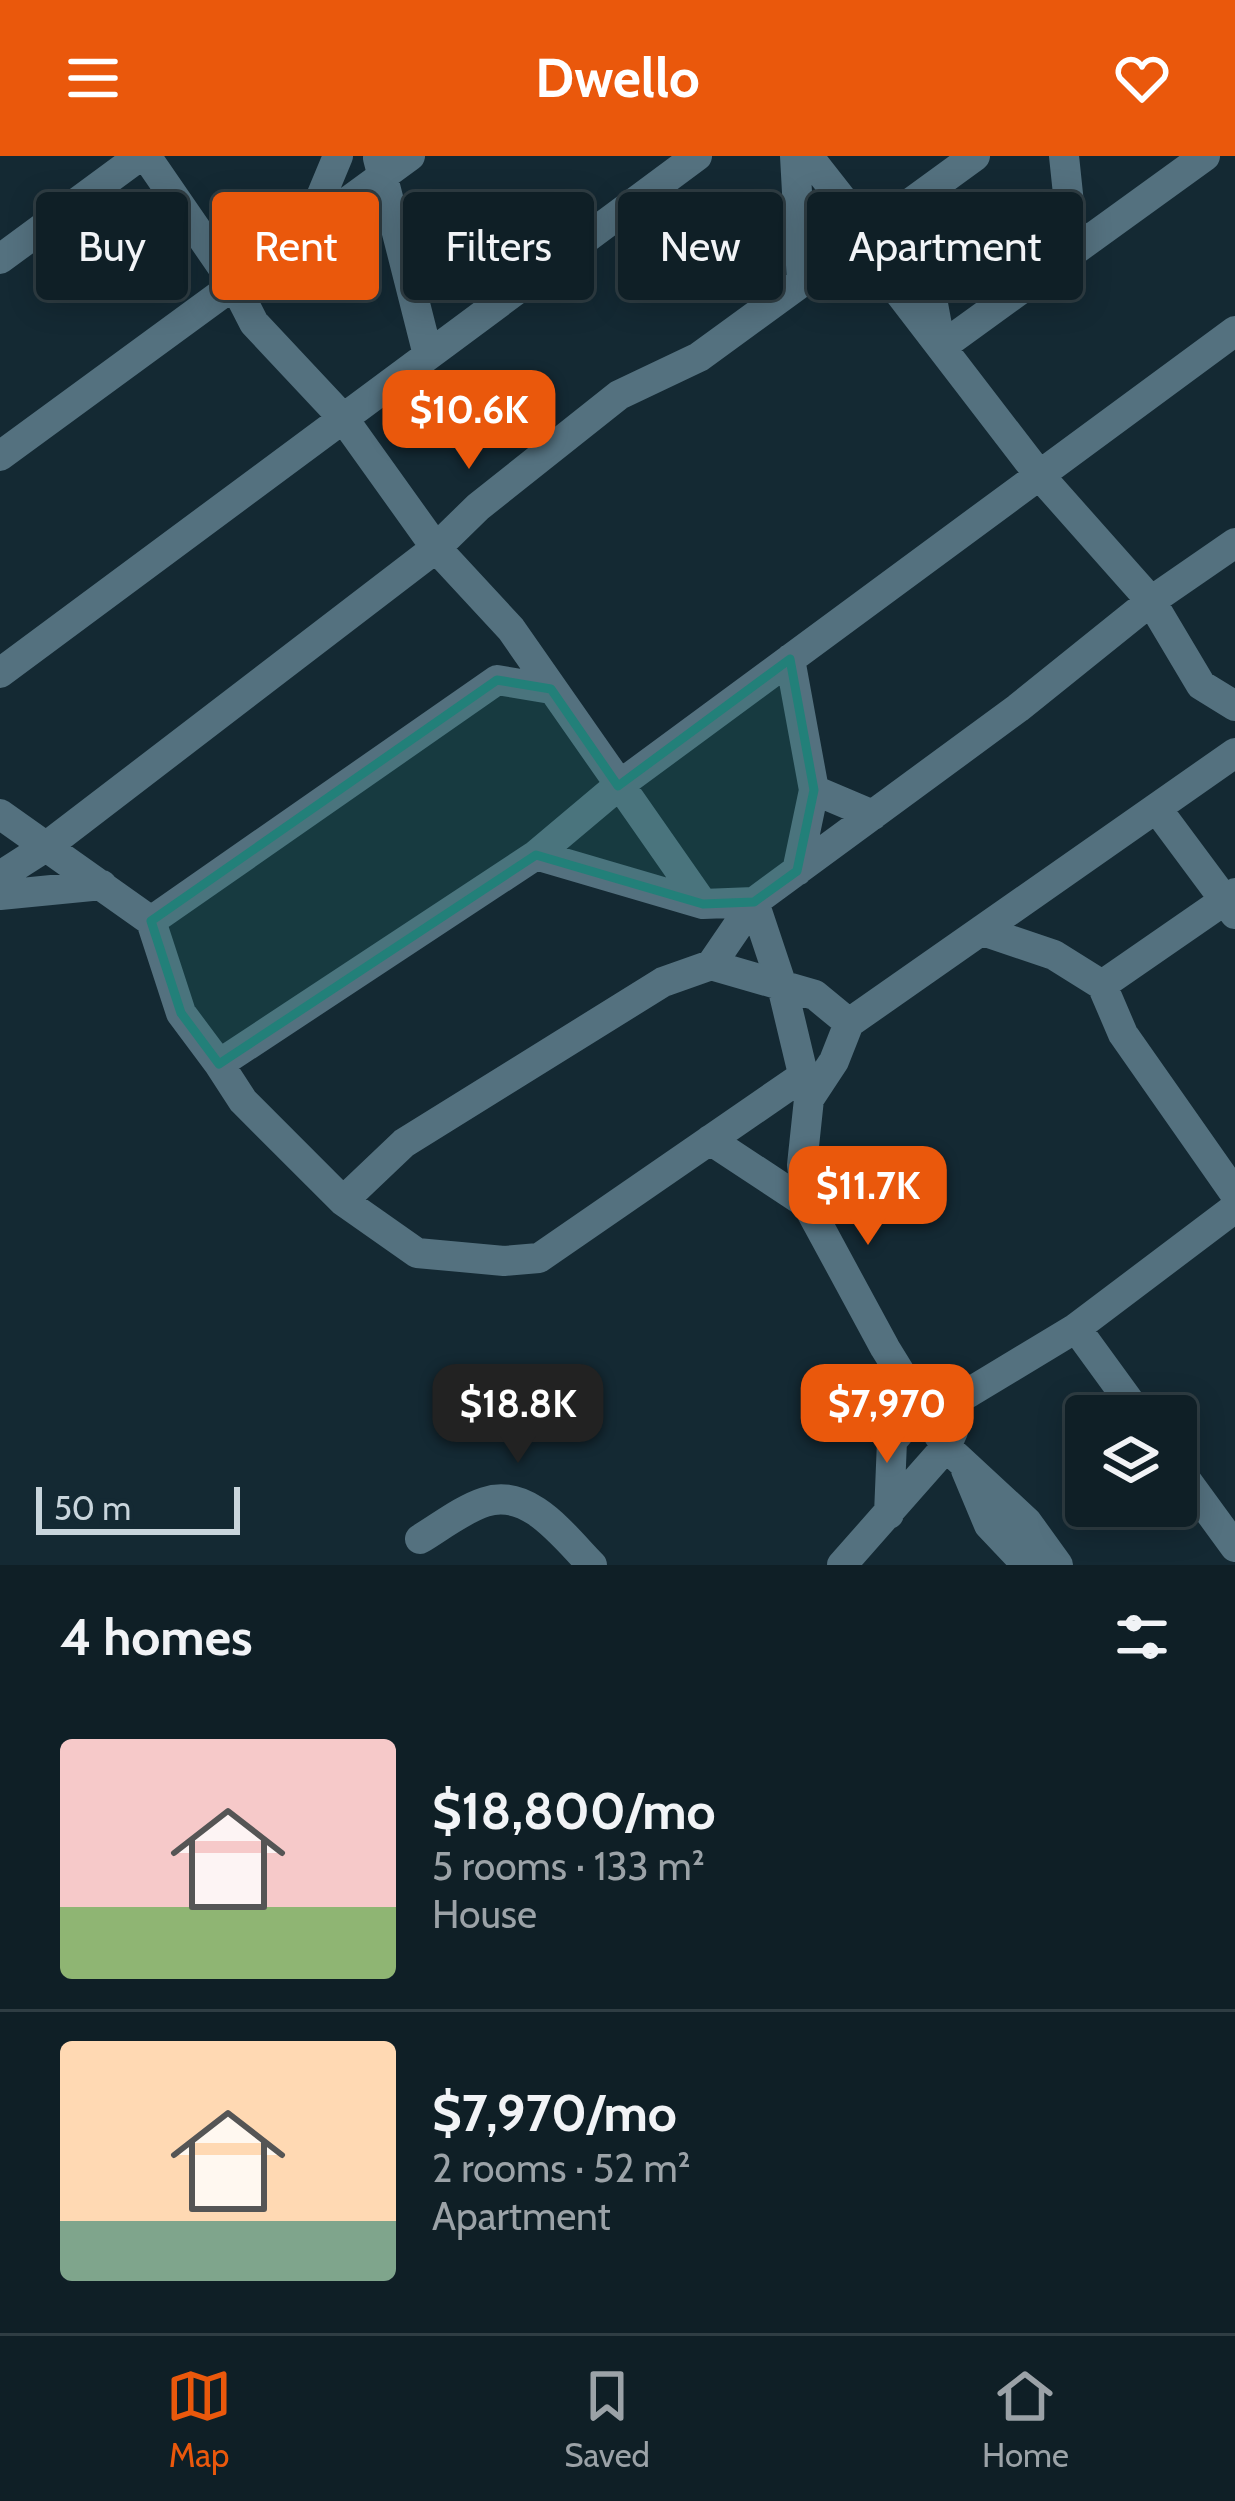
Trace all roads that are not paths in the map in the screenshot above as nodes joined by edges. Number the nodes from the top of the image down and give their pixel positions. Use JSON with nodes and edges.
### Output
{"nodes":[{"id":1,"x":143,"y":156,"type":"edge"},
{"id":2,"x":338,"y":156,"type":"edge"},
{"id":3,"x":410,"y":156,"type":"edge"},
{"id":4,"x":697,"y":156,"type":"edge"},
{"id":5,"x":795,"y":156,"type":"edge"},
{"id":6,"x":808,"y":156,"type":"edge"},
{"id":7,"x":975,"y":156,"type":"edge"},
{"id":8,"x":1064,"y":156,"type":"edge"},
{"id":9,"x":1205,"y":156,"type":"edge"},
{"id":10,"x":380,"y":166,"type":"edge"},
{"id":11,"x":323,"y":192,"type":"edge"},
{"id":12,"x":351,"y":192,"type":"edge"},
{"id":13,"x":836,"y":192,"type":"edge"},
{"id":14,"x":927,"y":192,"type":"edge"},
{"id":15,"x":1068,"y":192,"type":"edge"},
{"id":16,"x":1083,"y":244,"type":"edge"},
{"id":17,"x":212,"y":253,"type":"edge"},
{"id":18,"x":0,"y":259,"type":"edge"},
{"id":19,"x":807,"y":279,"type":"edge"},
{"id":20,"x":802,"y":283,"type":"junction"},
{"id":21,"x":212,"y":300,"type":"edge"},
{"id":22,"x":242,"y":300,"type":"edge"},
{"id":23,"x":905,"y":300,"type":"edge"},
{"id":24,"x":932,"y":300,"type":"edge"},
{"id":25,"x":1006,"y":300,"type":"edge"},
{"id":26,"x":1235,"y":332,"type":"edge"},
{"id":27,"x":941,"y":347,"type":"junction"},
{"id":28,"x":428,"y":356,"type":"junction"},
{"id":29,"x":343,"y":418,"type":"junction"},
{"id":30,"x":0,"y":456,"type":"edge"},
{"id":31,"x":1040,"y":476,"type":"junction"},
{"id":32,"x":1235,"y":543,"type":"edge"},
{"id":33,"x":436,"y":548,"type":"junction"},
{"id":34,"x":1151,"y":602,"type":"junction"},
{"id":35,"x":511,"y":629,"type":"junction"},
{"id":36,"x":790,"y":659,"type":"junction"},
{"id":37,"x":0,"y":673,"type":"edge"},
{"id":38,"x":496,"y":680,"type":"junction"},
{"id":39,"x":551,"y":689,"type":"junction"},
{"id":40,"x":1235,"y":706,"type":"edge"},
{"id":41,"x":1235,"y":753,"type":"edge"},
{"id":42,"x":618,"y":785,"type":"junction"},
{"id":43,"x":814,"y":790,"type":"junction"},
{"id":44,"x":1156,"y":809,"type":"junction"},
{"id":45,"x":0,"y":814,"type":"edge"},
{"id":46,"x":873,"y":815,"type":"junction"},
{"id":47,"x":47,"y":846,"type":"junction"},
{"id":48,"x":536,"y":856,"type":"junction"},
{"id":49,"x":797,"y":871,"type":"junction"},
{"id":50,"x":0,"y":876,"type":"edge"},
{"id":51,"x":102,"y":885,"type":"junction"},
{"id":52,"x":0,"y":895,"type":"edge"},
{"id":53,"x":754,"y":902,"type":"junction"},
{"id":54,"x":1232,"y":902,"type":"edge"},
{"id":55,"x":703,"y":904,"type":"junction"},
{"id":56,"x":151,"y":921,"type":"junction"},
{"id":57,"x":983,"y":931,"type":"junction"},
{"id":58,"x":711,"y":965,"type":"junction"},
{"id":59,"x":1102,"y":985,"type":"junction"},
{"id":60,"x":782,"y":986,"type":"junction"},
{"id":61,"x":849,"y":1023,"type":"junction"},
{"id":62,"x":219,"y":1064,"type":"junction"},
{"id":63,"x":806,"y":1088,"type":"junction"},
{"id":64,"x":710,"y":1140,"type":"junction"},
{"id":65,"x":1235,"y":1194,"type":"edge"},
{"id":66,"x":343,"y":1201,"type":"junction"},
{"id":67,"x":806,"y":1204,"type":"junction"},
{"id":68,"x":1235,"y":1208,"type":"edge"},
{"id":69,"x":1076,"y":1328,"type":"junction"},
{"id":70,"x":970,"y":1392,"type":"junction"},
{"id":71,"x":1125,"y":1395,"type":"edge"},
{"id":72,"x":927,"y":1415,"type":"junction"},
{"id":73,"x":955,"y":1455,"type":"junction"},
{"id":74,"x":1197,"y":1495,"type":"edge"},
{"id":75,"x":889,"y":1514,"type":"junction"},
{"id":76,"x":420,"y":1539,"type":"dead end"},
{"id":77,"x":1235,"y":1547,"type":"edge"},
{"id":78,"x":871,"y":1552,"type":"edge"},
{"id":79,"x":592,"y":1565,"type":"edge"},
{"id":80,"x":842,"y":1565,"type":"edge"},
{"id":81,"x":1027,"y":1565,"type":"edge"},
{"id":82,"x":1058,"y":1565,"type":"edge"}],
"edges":[{"from":1,"to":17,"type":"street"},
{"from":1,"to":18,"type":"street"},
{"from":2,"to":11,"type":"street"},
{"from":3,"to":10,"type":"street"},
{"from":4,"to":28,"type":"street"},
{"from":5,"to":20,"type":"street"},
{"from":6,"to":13,"type":"street"},
{"from":7,"to":14,"type":"street"},
{"from":8,"to":15,"type":"street"},
{"from":9,"to":16,"type":"street"},
{"from":10,"to":12,"type":"street"},
{"from":10,"to":28,"type":"street"},
{"from":19,"to":20,"type":"street"},
{"from":20,"to":33,"type":"street"},
{"from":21,"to":30,"type":"street"},
{"from":22,"to":29,"type":"street"},
{"from":23,"to":27,"type":"street"},
{"from":24,"to":27,"type":"street"},
{"from":25,"to":27,"type":"street"},
{"from":26,"to":31,"type":"street"},
{"from":27,"to":31,"type":"street"},
{"from":28,"to":29,"type":"street"},
{"from":29,"to":33,"type":"street"},
{"from":29,"to":37,"type":"street"},
{"from":31,"to":34,"type":"street"},
{"from":31,"to":36,"type":"street"},
{"from":32,"to":34,"type":"street"},
{"from":33,"to":35,"type":"street"},
{"from":33,"to":47,"type":"street"},
{"from":34,"to":40,"type":"street"},
{"from":34,"to":46,"type":"street"},
{"from":35,"to":38,"type":"street"},
{"from":35,"to":39,"type":"street"},
{"from":36,"to":42,"type":"street"},
{"from":36,"to":43,"type":"street"},
{"from":38,"to":39,"type":"street"},
{"from":38,"to":56,"type":"street"},
{"from":39,"to":42,"type":"street"},
{"from":41,"to":44,"type":"street"},
{"from":42,"to":48,"type":"street"},
{"from":42,"to":55,"type":"street"},
{"from":43,"to":46,"type":"street"},
{"from":43,"to":49,"type":"street"},
{"from":44,"to":54,"type":"street"},
{"from":44,"to":57,"type":"street"},
{"from":45,"to":47,"type":"street"},
{"from":46,"to":49,"type":"street"},
{"from":47,"to":50,"type":"street"},
{"from":47,"to":51,"type":"street"},
{"from":48,"to":55,"type":"street"},
{"from":48,"to":62,"type":"street"},
{"from":49,"to":53,"type":"street"},
{"from":51,"to":52,"type":"street"},
{"from":51,"to":56,"type":"street"},
{"from":53,"to":55,"type":"street"},
{"from":53,"to":58,"type":"street"},
{"from":53,"to":60,"type":"street"},
{"from":54,"to":59,"type":"street"},
{"from":56,"to":62,"type":"street"},
{"from":57,"to":59,"type":"street"},
{"from":57,"to":61,"type":"street"},
{"from":58,"to":60,"type":"street"},
{"from":58,"to":66,"type":"street"},
{"from":59,"to":65,"type":"street"},
{"from":60,"to":61,"type":"street"},
{"from":60,"to":63,"type":"street"},
{"from":61,"to":63,"type":"street"},
{"from":62,"to":66,"type":"street"},
{"from":63,"to":64,"type":"street"},
{"from":63,"to":67,"type":"street"},
{"from":64,"to":66,"type":"street"},
{"from":64,"to":67,"type":"street"},
{"from":67,"to":72,"type":"street"},
{"from":68,"to":69,"type":"street"},
{"from":69,"to":70,"type":"street"},
{"from":69,"to":71,"type":"street"},
{"from":70,"to":72,"type":"street"},
{"from":70,"to":73,"type":"street"},
{"from":72,"to":73,"type":"street"},
{"from":72,"to":75,"type":"street"},
{"from":73,"to":75,"type":"street"},
{"from":73,"to":81,"type":"street"},
{"from":73,"to":82,"type":"street"},
{"from":74,"to":77,"type":"street"},
{"from":75,"to":78,"type":"street"},
{"from":76,"to":79,"type":"street"},
{"from":78,"to":80,"type":"street"}]}
